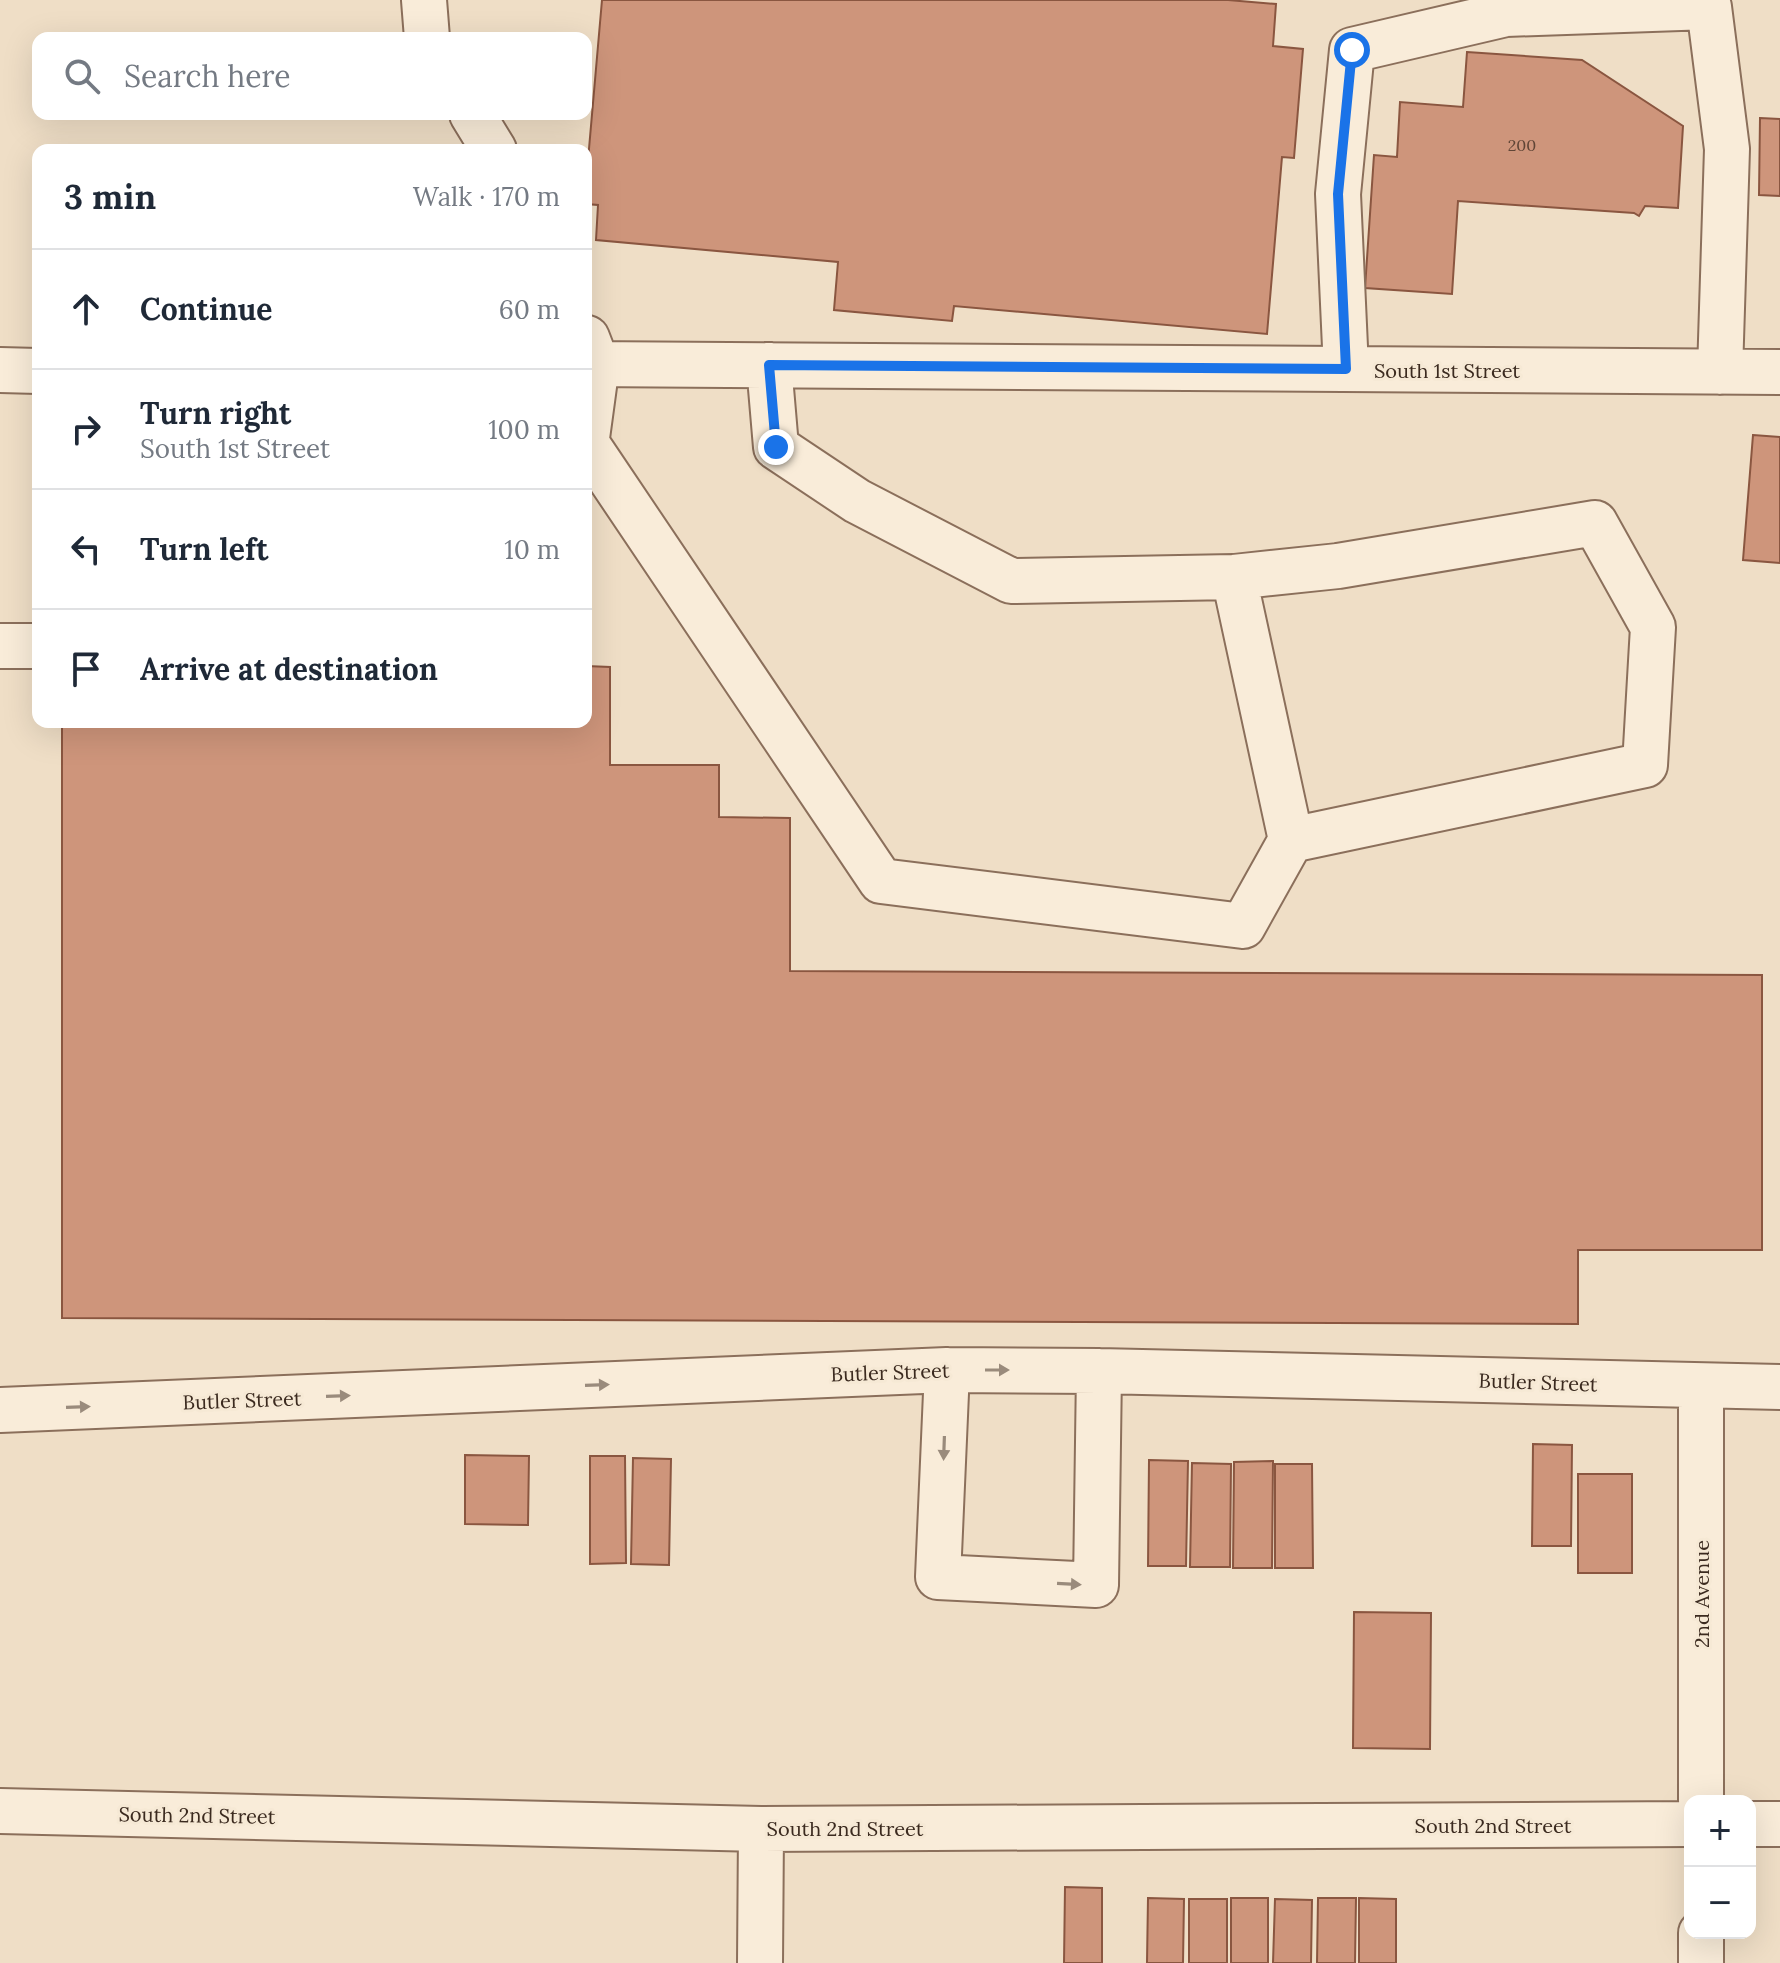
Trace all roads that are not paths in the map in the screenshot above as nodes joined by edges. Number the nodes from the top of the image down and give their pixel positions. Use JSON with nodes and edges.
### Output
{"nodes":[{"id":1,"x":424,"y":0,"type":"edge"},
{"id":2,"x":427,"y":32,"type":"edge"},
{"id":3,"x":476,"y":120,"type":"edge"},
{"id":4,"x":490,"y":144,"type":"edge"},
{"id":5,"x":592,"y":354,"type":"edge"},
{"id":6,"x":769,"y":365,"type":"junction"},
{"id":7,"x":1346,"y":369,"type":"junction"},
{"id":8,"x":0,"y":370,"type":"edge"},
{"id":9,"x":32,"y":371,"type":"edge"},
{"id":10,"x":1720,"y":372,"type":"junction"},
{"id":11,"x":1780,"y":372,"type":"edge"},
{"id":12,"x":592,"y":454,"type":"edge"},
{"id":13,"x":1234,"y":577,"type":"junction"},
{"id":14,"x":0,"y":646,"type":"edge"},
{"id":15,"x":32,"y":646,"type":"edge"},
{"id":16,"x":1291,"y":840,"type":"junction"},
{"id":17,"x":947,"y":1370,"type":"junction"},
{"id":18,"x":1099,"y":1371,"type":"junction"},
{"id":19,"x":1701,"y":1386,"type":"junction"},
{"id":20,"x":1780,"y":1387,"type":"edge"},
{"id":21,"x":0,"y":1410,"type":"edge"},
{"id":22,"x":1701,"y":1795,"type":"edge"},
{"id":23,"x":0,"y":1811,"type":"edge"},
{"id":24,"x":1684,"y":1824,"type":"edge"},
{"id":25,"x":1756,"y":1824,"type":"edge"},
{"id":26,"x":1780,"y":1824,"type":"edge"},
{"id":27,"x":761,"y":1829,"type":"junction"},
{"id":28,"x":1701,"y":1939,"type":"edge"},
{"id":29,"x":760,"y":1963,"type":"edge"},
{"id":30,"x":1701,"y":1963,"type":"edge"}],
"edges":[{"from":1,"to":2,"type":"street"},
{"from":3,"to":4,"type":"street"},
{"from":5,"to":6,"type":"street","name":"South 1st Street"},
{"from":6,"to":7,"type":"street","name":"South 1st Street"},
{"from":6,"to":13,"type":"street"},
{"from":7,"to":10,"type":"street","name":"South 1st Street"},
{"from":7,"to":10,"type":"street"},
{"from":8,"to":9,"type":"street"},
{"from":10,"to":11,"type":"street","name":"South 1st Street"},
{"from":12,"to":16,"type":"street"},
{"from":13,"to":16,"type":"street"},
{"from":13,"to":16,"type":"street"},
{"from":14,"to":15,"type":"street"},
{"from":17,"to":18,"type":"street","name":"Butler Street","one_way":true},
{"from":17,"to":18,"type":"street","one_way":true},
{"from":21,"to":17,"type":"street","name":"Butler Street","one_way":true},
{"from":18,"to":19,"type":"street","name":"Butler Street"},
{"from":19,"to":20,"type":"street","name":"Butler Street"},
{"from":19,"to":22,"type":"street","name":"2nd Avenue"},
{"from":23,"to":27,"type":"street","name":"South 2nd Street"},
{"from":24,"to":27,"type":"street","name":"South 2nd Street"},
{"from":25,"to":26,"type":"street"},
{"from":27,"to":29,"type":"street"},
{"from":28,"to":30,"type":"street"}]}
